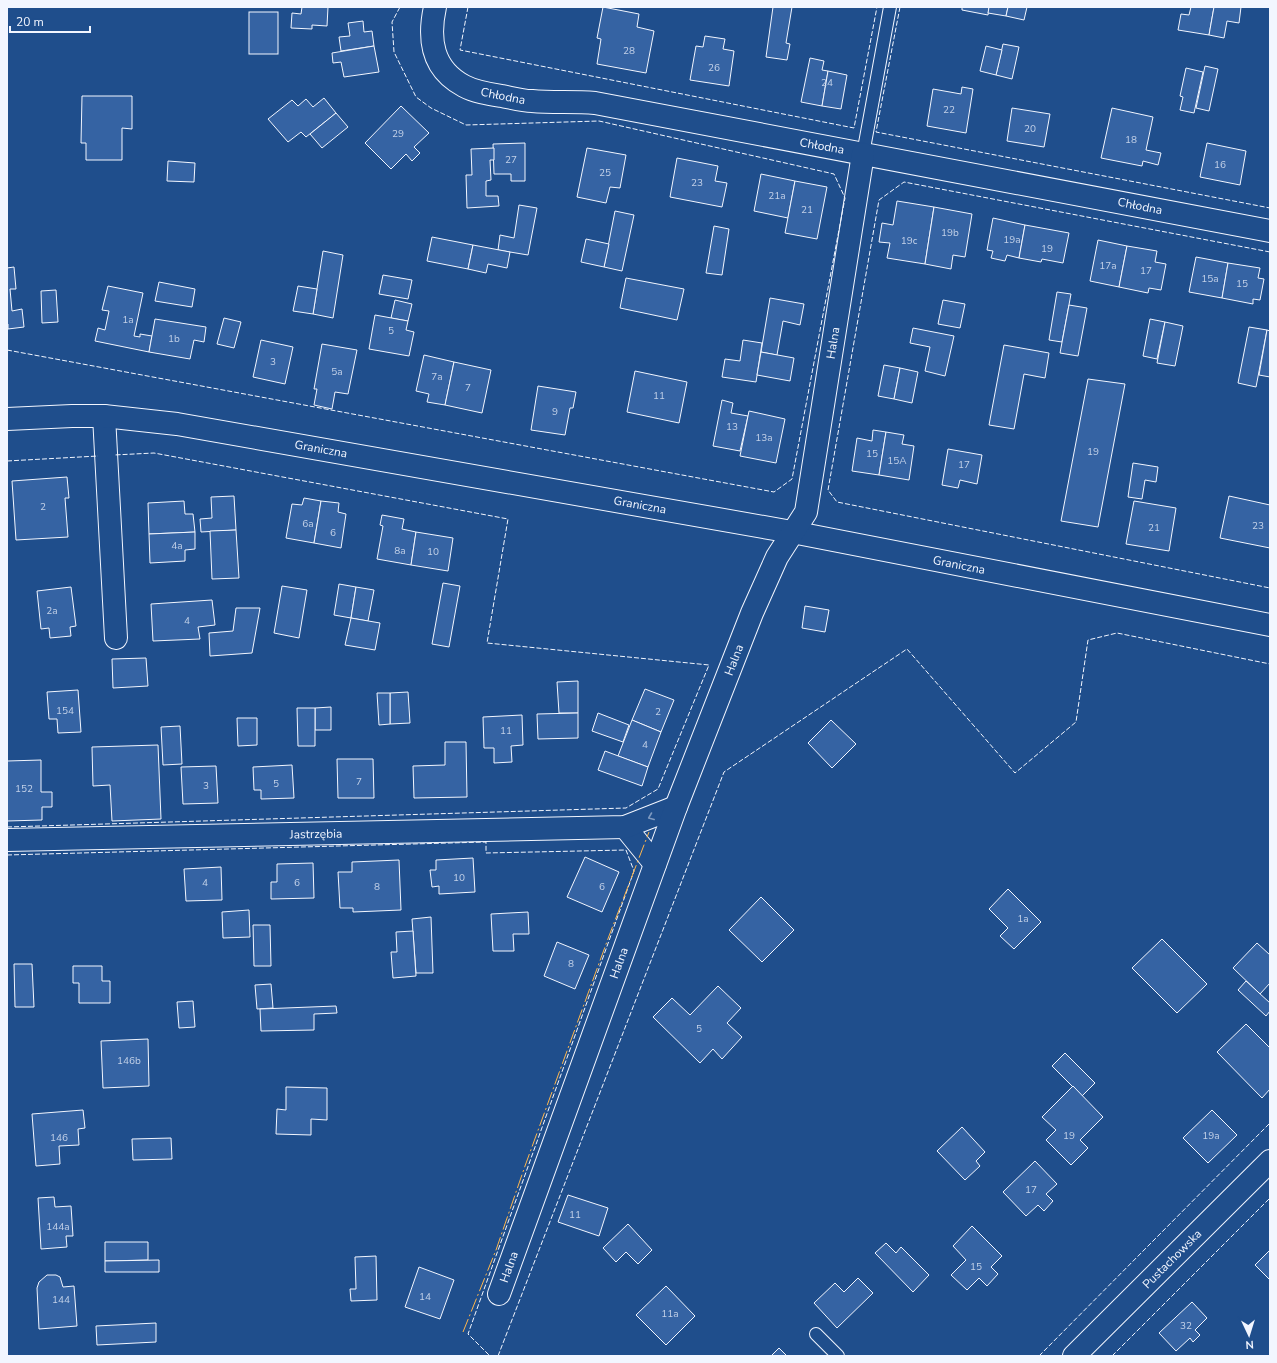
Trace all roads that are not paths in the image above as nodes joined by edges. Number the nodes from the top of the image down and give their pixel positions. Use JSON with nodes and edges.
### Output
{"nodes":[{"id":1,"x":435,"y":7,"type":"edge"},
{"id":2,"x":890,"y":7,"type":"edge"},
{"id":3,"x":863,"y":154,"type":"junction"},
{"id":4,"x":1270,"y":231,"type":"edge"},
{"id":5,"x":104,"y":416,"type":"junction"},
{"id":6,"x":7,"y":419,"type":"edge"},
{"id":7,"x":792,"y":532,"type":"junction"},
{"id":8,"x":1270,"y":625,"type":"edge"},
{"id":9,"x":116,"y":638,"type":"dead end"},
{"id":10,"x":676,"y":806,"type":"junction"},
{"id":11,"x":625,"y":827,"type":"junction"},
{"id":12,"x":7,"y":840,"type":"edge"},
{"id":13,"x":655,"y":864,"type":"junction"},
{"id":14,"x":1270,"y":1161,"type":"edge"},
{"id":15,"x":499,"y":1294,"type":"dead end"},
{"id":16,"x":816,"y":1334,"type":"dead end"},
{"id":17,"x":838,"y":1356,"type":"edge"},
{"id":18,"x":1074,"y":1356,"type":"edge"}],
"edges":[{"from":1,"to":3,"type":"street","name":"Chłodna"},
{"from":2,"to":3,"type":"lane","name":"Halna"},
{"from":3,"to":4,"type":"street","name":"Chłodna"},
{"from":3,"to":7,"type":"street","name":"Halna"},
{"from":5,"to":6,"type":"street","name":"Graniczna"},
{"from":5,"to":7,"type":"street","name":"Graniczna"},
{"from":5,"to":9,"type":"street"},
{"from":7,"to":8,"type":"street","name":"Graniczna"},
{"from":7,"to":10,"type":"street","name":"Halna"},
{"from":10,"to":11,"type":"street","name":"Jastrzębia","one_way":true},
{"from":10,"to":13,"type":"street","name":"Halna"},
{"from":11,"to":12,"type":"street","name":"Jastrzębia"},
{"from":11,"to":13,"type":"street"},
{"from":13,"to":15,"type":"street","name":"Halna"},
{"from":14,"to":18,"type":"street","name":"Pustachowska"},
{"from":16,"to":17,"type":"lane"}]}
